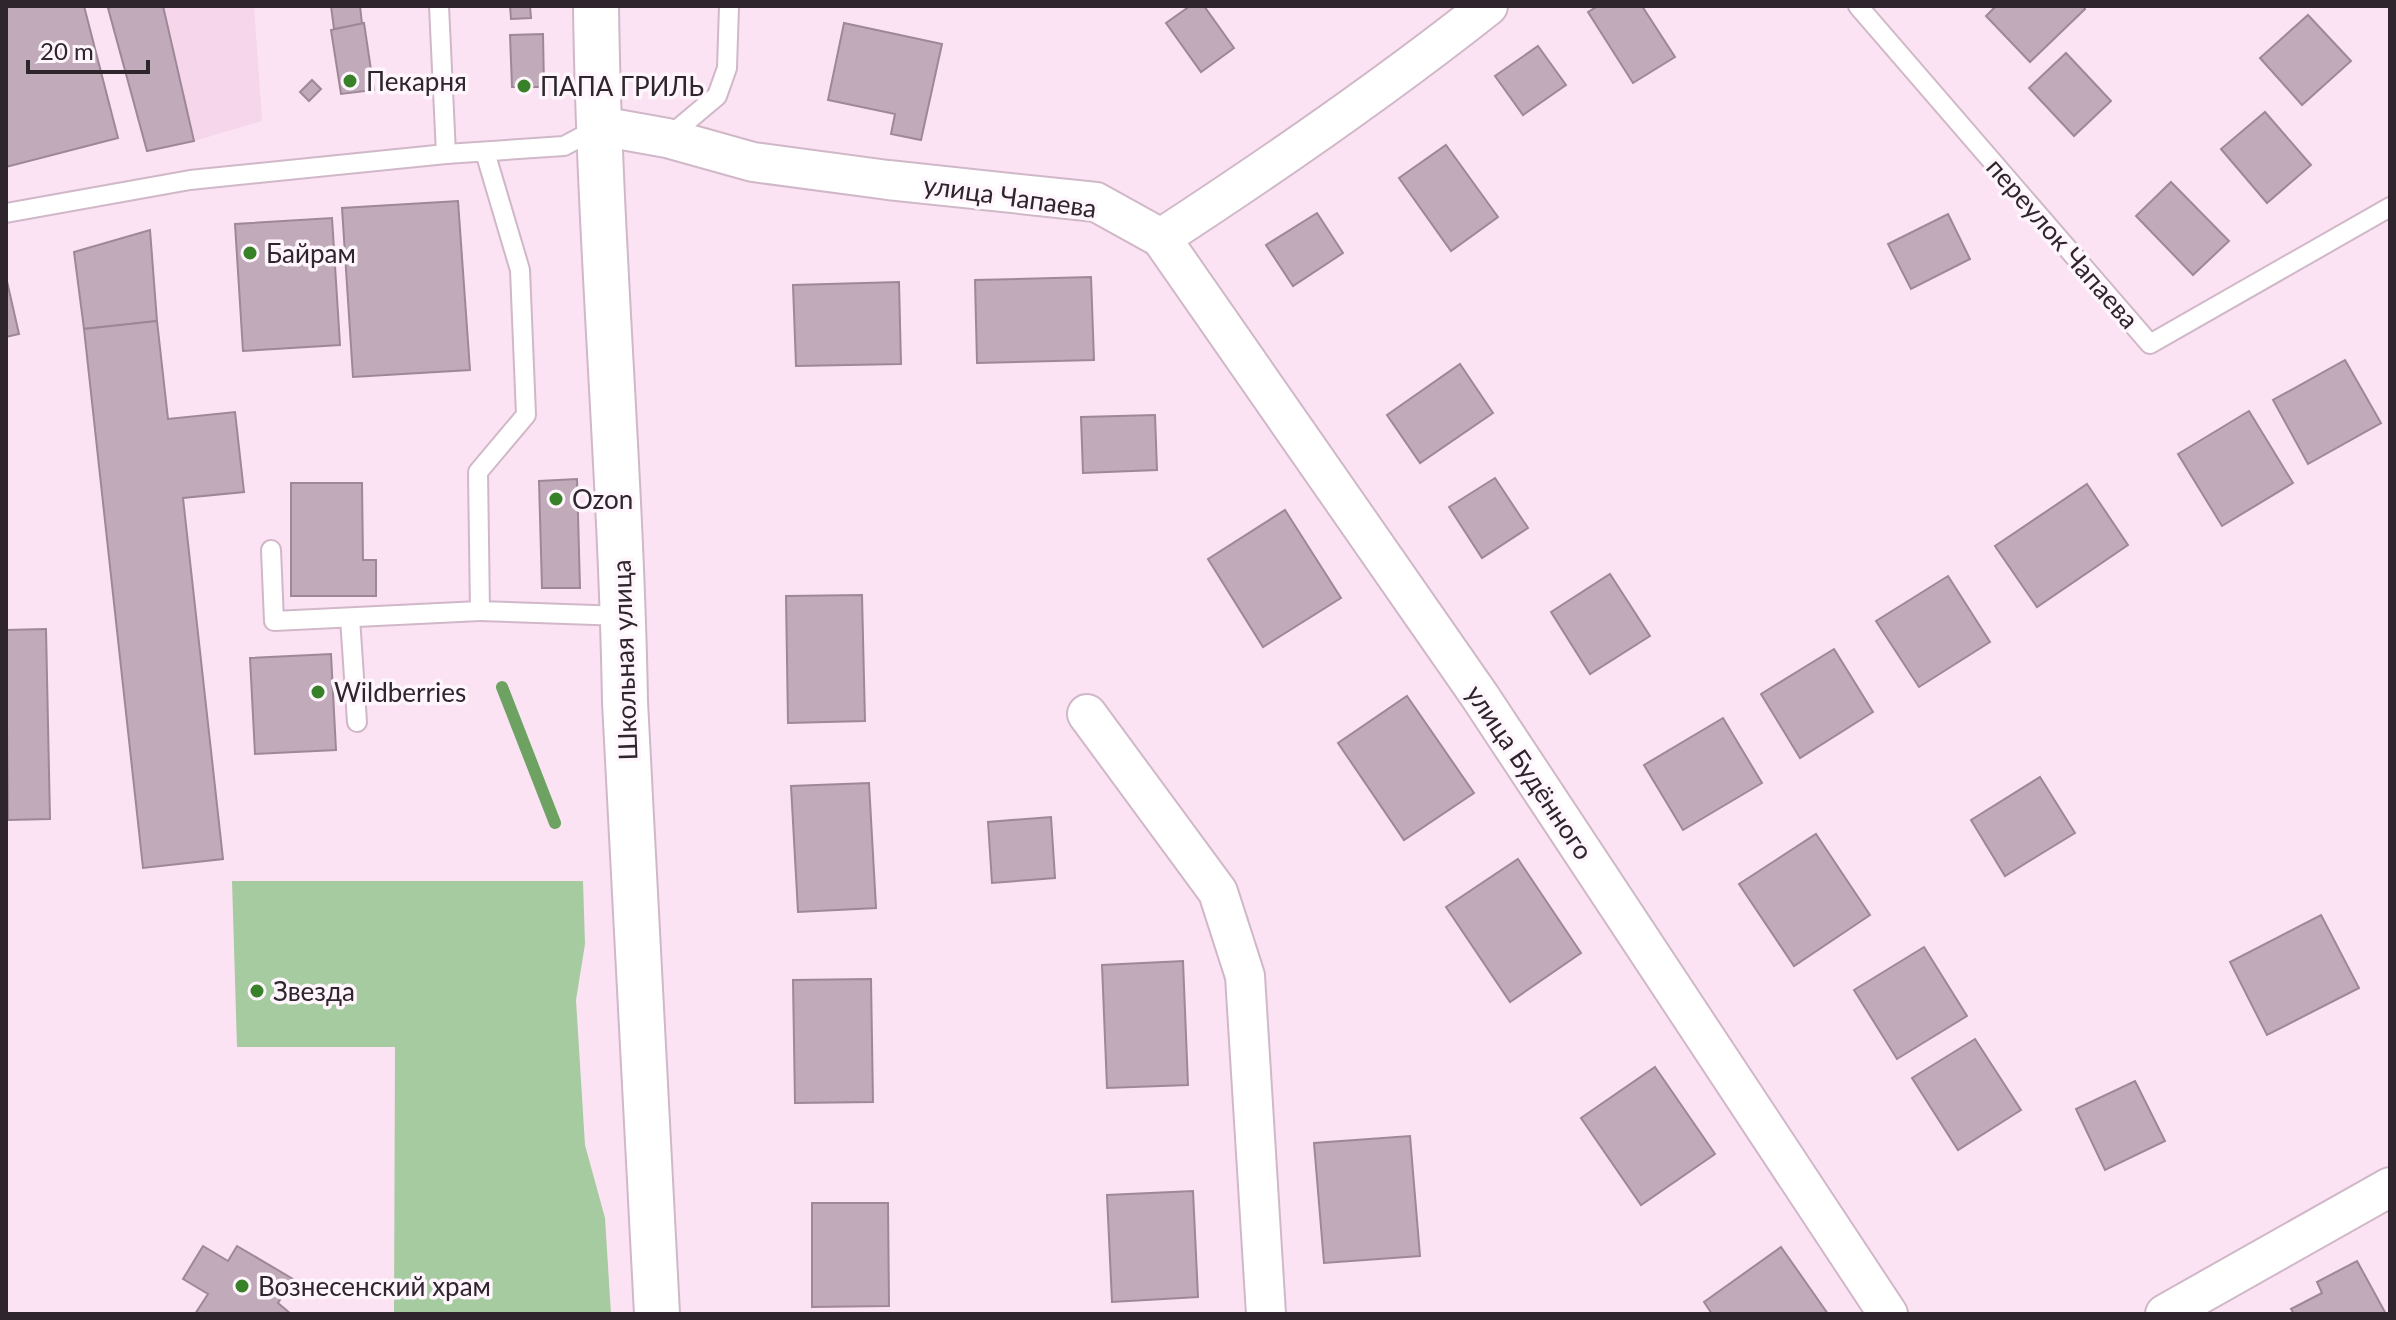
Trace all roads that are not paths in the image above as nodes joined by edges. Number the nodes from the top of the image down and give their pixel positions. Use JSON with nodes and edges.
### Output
{"nodes":[{"id":1,"x":439,"y":6,"type":"edge"},
{"id":2,"x":596,"y":6,"type":"edge"},
{"id":3,"x":729,"y":6,"type":"edge"},
{"id":4,"x":1488,"y":6,"type":"edge"},
{"id":5,"x":1858,"y":6,"type":"edge"},
{"id":6,"x":600,"y":126,"type":"junction"},
{"id":7,"x":667,"y":138,"type":"junction"},
{"id":8,"x":485,"y":152,"type":"junction"},
{"id":9,"x":446,"y":154,"type":"junction"},
{"id":10,"x":2390,"y":207,"type":"edge"},
{"id":11,"x":6,"y":213,"type":"edge"},
{"id":12,"x":1161,"y":238,"type":"junction"},
{"id":13,"x":271,"y":550,"type":"dead end"},
{"id":14,"x":480,"y":611,"type":"junction"},
{"id":15,"x":623,"y":616,"type":"junction"},
{"id":16,"x":350,"y":618,"type":"junction"},
{"id":17,"x":1087,"y":714,"type":"dead end"},
{"id":18,"x":357,"y":722,"type":"dead end"},
{"id":19,"x":2390,"y":1187,"type":"edge"},
{"id":20,"x":657,"y":1314,"type":"edge"},
{"id":21,"x":1266,"y":1314,"type":"edge"},
{"id":22,"x":1888,"y":1314,"type":"edge"},
{"id":23,"x":2165,"y":1314,"type":"edge"}],
"edges":[{"from":1,"to":9,"type":"lane"},
{"from":2,"to":6,"type":"street","name":"Школьная улица"},
{"from":3,"to":7,"type":"lane"},
{"from":4,"to":12,"type":"street"},
{"from":5,"to":10,"type":"lane","name":"переулок Чапаева"},
{"from":6,"to":7,"type":"street","name":"улица Чапаева"},
{"from":6,"to":8,"type":"lane"},
{"from":6,"to":15,"type":"street","name":"Школьная улица"},
{"from":7,"to":12,"type":"street","name":"улица Чапаева"},
{"from":8,"to":9,"type":"lane"},
{"from":8,"to":14,"type":"lane"},
{"from":9,"to":11,"type":"lane"},
{"from":12,"to":22,"type":"street","name":"улица Будённого"},
{"from":13,"to":16,"type":"lane"},
{"from":14,"to":15,"type":"lane"},
{"from":14,"to":16,"type":"lane"},
{"from":15,"to":20,"type":"street","name":"Школьная улица"},
{"from":16,"to":18,"type":"lane"},
{"from":17,"to":21,"type":"street"},
{"from":19,"to":23,"type":"street"}]}
